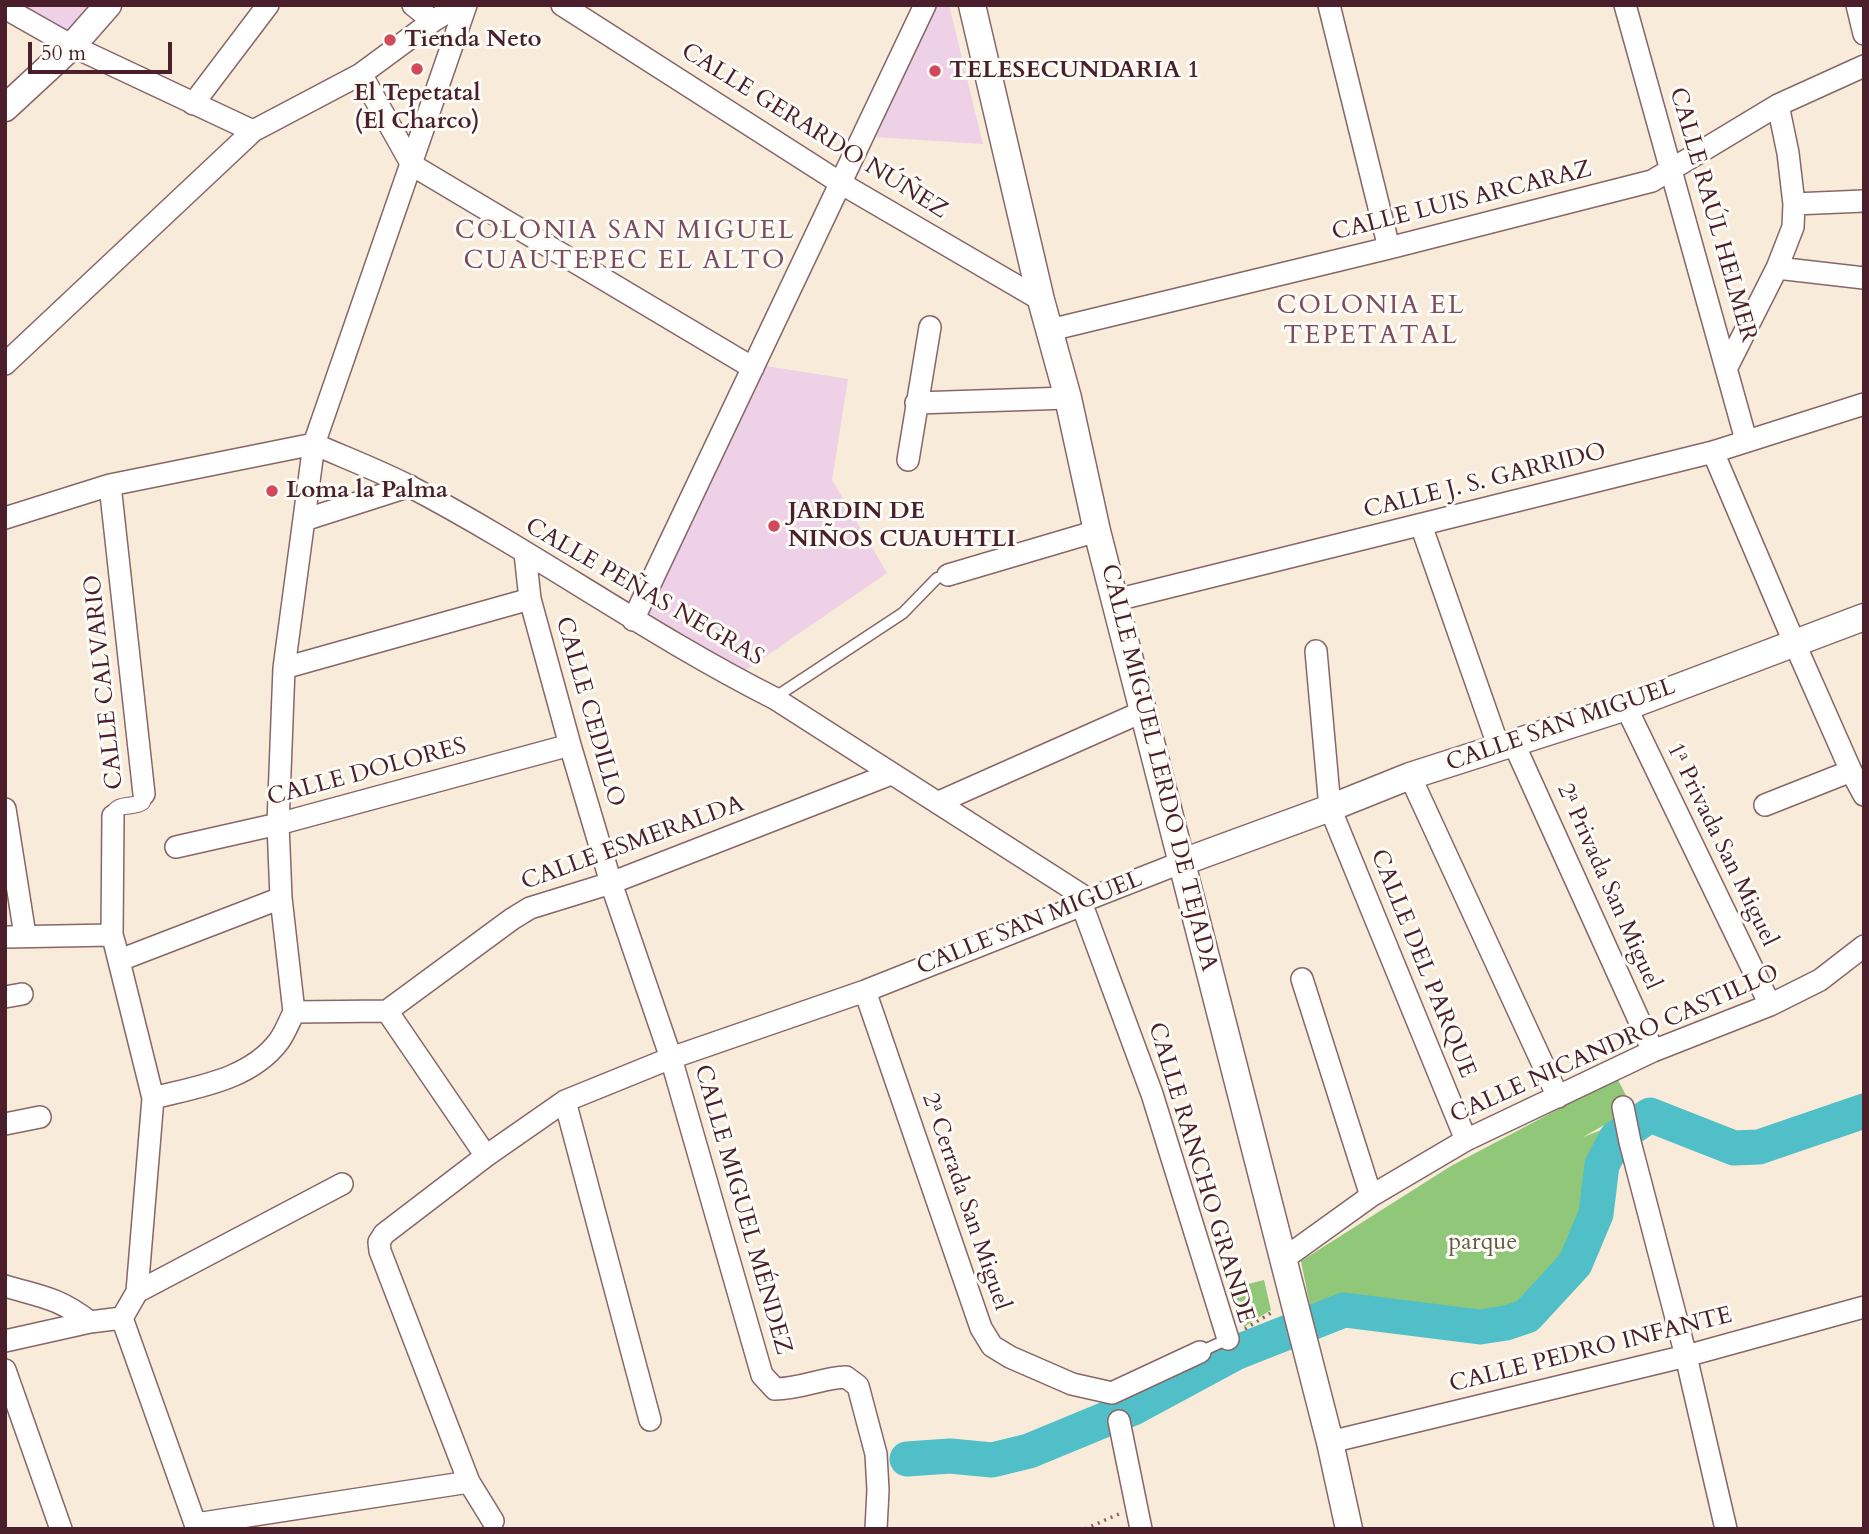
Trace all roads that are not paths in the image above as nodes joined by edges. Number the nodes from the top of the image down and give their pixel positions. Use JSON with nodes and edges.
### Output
{"nodes":[{"id":1,"x":108,"y":5,"type":"edge"},
{"id":2,"x":268,"y":5,"type":"edge"},
{"id":3,"x":413,"y":5,"type":"edge"},
{"id":4,"x":459,"y":5,"type":"edge"},
{"id":5,"x":466,"y":5,"type":"edge"},
{"id":6,"x":562,"y":5,"type":"edge"},
{"id":7,"x":925,"y":5,"type":"edge"},
{"id":8,"x":972,"y":5,"type":"edge"},
{"id":9,"x":1329,"y":5,"type":"edge"},
{"id":10,"x":1625,"y":5,"type":"edge"},
{"id":11,"x":1857,"y":5,"type":"edge"},
{"id":12,"x":5,"y":8,"type":"edge"},
{"id":13,"x":433,"y":21,"type":"junction"},
{"id":14,"x":1864,"y":34,"type":"edge"},
{"id":15,"x":72,"y":46,"type":"junction"},
{"id":16,"x":1864,"y":66,"type":"edge"},
{"id":17,"x":362,"y":74,"type":"junction"},
{"id":18,"x":193,"y":104,"type":"junction"},
{"id":19,"x":1778,"y":105,"type":"junction"},
{"id":20,"x":5,"y":108,"type":"edge"},
{"id":21,"x":253,"y":131,"type":"junction"},
{"id":22,"x":412,"y":165,"type":"junction"},
{"id":23,"x":1672,"y":170,"type":"junction"},
{"id":24,"x":842,"y":184,"type":"junction"},
{"id":25,"x":1864,"y":201,"type":"edge"},
{"id":26,"x":1794,"y":204,"type":"junction"},
{"id":27,"x":1389,"y":248,"type":"junction"},
{"id":28,"x":1777,"y":268,"type":"junction"},
{"id":29,"x":1864,"y":278,"type":"edge"},
{"id":30,"x":1041,"y":300,"type":"junction"},
{"id":31,"x":930,"y":327,"type":"dead end"},
{"id":32,"x":1050,"y":330,"type":"junction"},
{"id":33,"x":5,"y":364,"type":"edge"},
{"id":34,"x":1727,"y":367,"type":"junction"},
{"id":35,"x":753,"y":368,"type":"junction"},
{"id":36,"x":1068,"y":398,"type":"junction"},
{"id":37,"x":916,"y":403,"type":"junction"},
{"id":38,"x":1864,"y":404,"type":"edge"},
{"id":39,"x":1746,"y":440,"type":"junction"},
{"id":40,"x":314,"y":444,"type":"junction"},
{"id":41,"x":1713,"y":452,"type":"junction"},
{"id":42,"x":908,"y":460,"type":"dead end"},
{"id":43,"x":110,"y":485,"type":"junction"},
{"id":44,"x":410,"y":486,"type":"junction"},
{"id":45,"x":5,"y":518,"type":"edge"},
{"id":46,"x":304,"y":520,"type":"junction"},
{"id":47,"x":1420,"y":525,"type":"junction"},
{"id":48,"x":1097,"y":531,"type":"junction"},
{"id":49,"x":525,"y":553,"type":"junction"},
{"id":50,"x":942,"y":577,"type":"joint"},
{"id":51,"x":530,"y":599,"type":"junction"},
{"id":52,"x":1116,"y":600,"type":"junction"},
{"id":53,"x":1864,"y":617,"type":"edge"},
{"id":54,"x":633,"y":620,"type":"junction"},
{"id":55,"x":1794,"y":642,"type":"junction"},
{"id":56,"x":1316,"y":651,"type":"dead end"},
{"id":57,"x":284,"y":668,"type":"junction"},
{"id":58,"x":774,"y":698,"type":"junction"},
{"id":59,"x":1626,"y":707,"type":"junction"},
{"id":60,"x":1144,"y":711,"type":"junction"},
{"id":61,"x":570,"y":745,"type":"junction"},
{"id":62,"x":1507,"y":746,"type":"junction"},
{"id":63,"x":1851,"y":771,"type":"junction"},
{"id":64,"x":891,"y":774,"type":"junction"},
{"id":65,"x":1410,"y":776,"type":"junction"},
{"id":66,"x":144,"y":794,"type":"joint"},
{"id":67,"x":1864,"y":794,"type":"edge"},
{"id":68,"x":939,"y":802,"type":"junction"},
{"id":69,"x":1765,"y":805,"type":"dead end"},
{"id":70,"x":1330,"y":808,"type":"junction"},
{"id":71,"x":5,"y":809,"type":"edge"},
{"id":72,"x":113,"y":816,"type":"joint"},
{"id":73,"x":278,"y":824,"type":"junction"},
{"id":74,"x":176,"y":847,"type":"dead end"},
{"id":75,"x":1180,"y":863,"type":"junction"},
{"id":76,"x":611,"y":884,"type":"junction"},
{"id":77,"x":281,"y":898,"type":"junction"},
{"id":78,"x":1085,"y":902,"type":"junction"},
{"id":79,"x":15,"y":936,"type":"edge"},
{"id":80,"x":1864,"y":946,"type":"edge"},
{"id":81,"x":116,"y":947,"type":"junction"},
{"id":82,"x":1302,"y":979,"type":"dead end"},
{"id":83,"x":865,"y":991,"type":"junction"},
{"id":84,"x":1770,"y":1005,"type":"junction"},
{"id":85,"x":387,"y":1011,"type":"junction"},
{"id":86,"x":294,"y":1012,"type":"junction"},
{"id":87,"x":1653,"y":1051,"type":"junction"},
{"id":88,"x":671,"y":1058,"type":"junction"},
{"id":89,"x":1558,"y":1097,"type":"junction"},
{"id":90,"x":153,"y":1098,"type":"junction"},
{"id":91,"x":565,"y":1101,"type":"junction"},
{"id":92,"x":1623,"y":1107,"type":"dead end"},
{"id":93,"x":40,"y":1117,"type":"dead end"},
{"id":94,"x":5,"y":1124,"type":"edge"},
{"id":95,"x":1466,"y":1140,"type":"junction"},
{"id":96,"x":485,"y":1156,"type":"junction"},
{"id":97,"x":342,"y":1184,"type":"dead end"},
{"id":98,"x":1371,"y":1196,"type":"junction"},
{"id":99,"x":1284,"y":1268,"type":"junction"},
{"id":100,"x":7,"y":1281,"type":"edge"},
{"id":101,"x":137,"y":1292,"type":"junction"},
{"id":102,"x":1864,"y":1307,"type":"edge"},
{"id":103,"x":122,"y":1318,"type":"junction"},
{"id":104,"x":90,"y":1322,"type":"junction"},
{"id":105,"x":1228,"y":1339,"type":"joint"},
{"id":106,"x":5,"y":1341,"type":"edge"},
{"id":107,"x":1200,"y":1352,"type":"joint"},
{"id":108,"x":1686,"y":1356,"type":"junction"},
{"id":109,"x":5,"y":1370,"type":"edge"},
{"id":110,"x":1112,"y":1394,"type":"joint"},
{"id":111,"x":650,"y":1420,"type":"dead end"},
{"id":112,"x":1119,"y":1421,"type":"dead end"},
{"id":113,"x":1330,"y":1442,"type":"junction"},
{"id":114,"x":469,"y":1482,"type":"junction"},
{"id":115,"x":496,"y":1525,"type":"edge"},
{"id":116,"x":196,"y":1526,"type":"edge"},
{"id":117,"x":61,"y":1529,"type":"edge"},
{"id":118,"x":876,"y":1529,"type":"edge"},
{"id":119,"x":1141,"y":1529,"type":"edge"},
{"id":120,"x":1349,"y":1529,"type":"edge"},
{"id":121,"x":1726,"y":1529,"type":"edge"}],
"edges":[{"from":1,"to":15,"type":"street"},
{"from":2,"to":18,"type":"street"},
{"from":3,"to":13,"type":"street"},
{"from":4,"to":13,"type":"street"},
{"from":5,"to":22,"type":"street"},
{"from":6,"to":24,"type":"street","name":"CALLE GERARDO NÚÑEZ"},
{"from":7,"to":24,"type":"street"},
{"from":8,"to":30,"type":"street","name":"CALLE MIGUEL LERDO DE TEJADA"},
{"from":9,"to":27,"type":"street"},
{"from":10,"to":23,"type":"street","name":"CALLE RAÚL HELMER"},
{"from":11,"to":14,"type":"street"},
{"from":12,"to":15,"type":"street"},
{"from":13,"to":17,"type":"street"},
{"from":15,"to":18,"type":"street"},
{"from":15,"to":20,"type":"street"},
{"from":16,"to":19,"type":"street","name":"CALLE LUIS ARCARAZ"},
{"from":17,"to":21,"type":"street"},
{"from":17,"to":22,"type":"street"},
{"from":18,"to":21,"type":"street"},
{"from":19,"to":23,"type":"street","name":"CALLE LUIS ARCARAZ"},
{"from":19,"to":26,"type":"street"},
{"from":21,"to":33,"type":"street"},
{"from":22,"to":35,"type":"street"},
{"from":22,"to":40,"type":"street"},
{"from":23,"to":27,"type":"street","name":"CALLE LUIS ARCARAZ"},
{"from":23,"to":34,"type":"street","name":"CALLE RAÚL HELMER"},
{"from":24,"to":30,"type":"street","name":"CALLE GERARDO NÚÑEZ"},
{"from":24,"to":35,"type":"street"},
{"from":25,"to":26,"type":"street"},
{"from":26,"to":28,"type":"street"},
{"from":27,"to":32,"type":"street","name":"CALLE LUIS ARCARAZ"},
{"from":28,"to":29,"type":"street"},
{"from":28,"to":34,"type":"street"},
{"from":30,"to":32,"type":"street","name":"CALLE MIGUEL LERDO DE TEJADA"},
{"from":31,"to":37,"type":"street"},
{"from":32,"to":36,"type":"street","name":"CALLE MIGUEL LERDO DE TEJADA"},
{"from":34,"to":39,"type":"street","name":"CALLE RAÚL HELMER"},
{"from":35,"to":54,"type":"street"},
{"from":36,"to":37,"type":"street"},
{"from":36,"to":48,"type":"street","name":"CALLE MIGUEL LERDO DE TEJADA"},
{"from":37,"to":42,"type":"street"},
{"from":38,"to":39,"type":"street","name":"CALLE J. S. GARRIDO"},
{"from":39,"to":41,"type":"street","name":"CALLE J. S. GARRIDO"},
{"from":40,"to":43,"type":"street"},
{"from":40,"to":44,"type":"street","name":"CALLE PEÑAS NEGRAS"},
{"from":40,"to":46,"type":"street"},
{"from":41,"to":47,"type":"street","name":"CALLE J. S. GARRIDO"},
{"from":41,"to":55,"type":"street"},
{"from":43,"to":45,"type":"street"},
{"from":43,"to":66,"type":"street","name":"CALLE CALVARIO"},
{"from":44,"to":46,"type":"street"},
{"from":44,"to":49,"type":"street","name":"CALLE PEÑAS NEGRAS"},
{"from":46,"to":57,"type":"street"},
{"from":47,"to":52,"type":"street","name":"CALLE J. S. GARRIDO"},
{"from":47,"to":62,"type":"street","name":"2ª Privada San Miguel"},
{"from":48,"to":50,"type":"street"},
{"from":48,"to":52,"type":"street","name":"CALLE MIGUEL LERDO DE TEJADA"},
{"from":49,"to":51,"type":"street","name":"CALLE CEDILLO"},
{"from":49,"to":54,"type":"street","name":"CALLE PEÑAS NEGRAS"},
{"from":50,"to":58,"type":"lane"},
{"from":51,"to":57,"type":"street"},
{"from":51,"to":61,"type":"street","name":"CALLE CEDILLO"},
{"from":52,"to":60,"type":"street","name":"CALLE MIGUEL LERDO DE TEJADA"},
{"from":53,"to":55,"type":"street","name":"CALLE SAN MIGUEL"},
{"from":54,"to":58,"type":"street","name":"CALLE PEÑAS NEGRAS"},
{"from":55,"to":59,"type":"street","name":"CALLE SAN MIGUEL"},
{"from":55,"to":63,"type":"street"},
{"from":56,"to":70,"type":"street","name":"CALLE DEL PARQUE"},
{"from":57,"to":73,"type":"street"},
{"from":58,"to":64,"type":"street","name":"CALLE PEÑAS NEGRAS"},
{"from":59,"to":62,"type":"street","name":"CALLE SAN MIGUEL"},
{"from":59,"to":84,"type":"street","name":"1ª Privada San Miguel"},
{"from":60,"to":68,"type":"street"},
{"from":60,"to":75,"type":"street","name":"CALLE MIGUEL LERDO DE TEJADA"},
{"from":61,"to":73,"type":"street","name":"CALLE DOLORES"},
{"from":61,"to":76,"type":"street","name":"CALLE CEDILLO"},
{"from":62,"to":65,"type":"street","name":"CALLE SAN MIGUEL"},
{"from":62,"to":87,"type":"street","name":"2ª Privada San Miguel"},
{"from":63,"to":67,"type":"street"},
{"from":63,"to":69,"type":"street"},
{"from":64,"to":68,"type":"street","name":"CALLE PEÑAS NEGRAS"},
{"from":64,"to":76,"type":"street","name":"CALLE ESMERALDA"},
{"from":65,"to":70,"type":"street","name":"CALLE SAN MIGUEL"},
{"from":65,"to":89,"type":"street"},
{"from":66,"to":72,"type":"street","name":"CALLE CALVARIO"},
{"from":68,"to":78,"type":"street","name":"CALLE PEÑAS NEGRAS"},
{"from":70,"to":75,"type":"street","name":"CALLE SAN MIGUEL"},
{"from":70,"to":95,"type":"street","name":"CALLE DEL PARQUE"},
{"from":71,"to":79,"type":"street"},
{"from":72,"to":81,"type":"street","name":"CALLE CALVARIO"},
{"from":73,"to":74,"type":"street","name":"CALLE DOLORES"},
{"from":73,"to":77,"type":"street"},
{"from":75,"to":78,"type":"street","name":"CALLE SAN MIGUEL"},
{"from":75,"to":99,"type":"street","name":"CALLE MIGUEL LERDO DE TEJADA"},
{"from":76,"to":85,"type":"street","name":"CALLE ESMERALDA"},
{"from":76,"to":88,"type":"street","name":"CALLE CEDILLO"},
{"from":77,"to":81,"type":"street"},
{"from":77,"to":86,"type":"street"},
{"from":78,"to":83,"type":"street","name":"CALLE SAN MIGUEL"},
{"from":78,"to":105,"type":"street","name":"CALLE RANCHO GRANDE"},
{"from":79,"to":81,"type":"street"},
{"from":80,"to":84,"type":"street","name":"CALLE NICANDRO CASTILLO"},
{"from":81,"to":90,"type":"street","name":"CALLE CALVARIO"},
{"from":82,"to":98,"type":"street"},
{"from":83,"to":88,"type":"street","name":"CALLE SAN MIGUEL"},
{"from":83,"to":110,"type":"street","name":"2ª Cerrada San Miguel"},
{"from":84,"to":87,"type":"street","name":"CALLE NICANDRO CASTILLO"},
{"from":85,"to":86,"type":"street"},
{"from":85,"to":96,"type":"street"},
{"from":86,"to":90,"type":"street"},
{"from":87,"to":89,"type":"street","name":"CALLE NICANDRO CASTILLO"},
{"from":88,"to":91,"type":"street","name":"CALLE SAN MIGUEL"},
{"from":88,"to":118,"type":"street","name":"CALLE MIGUEL MÉNDEZ"},
{"from":89,"to":95,"type":"street","name":"CALLE NICANDRO CASTILLO"},
{"from":90,"to":101,"type":"street","name":"CALLE CALVARIO"},
{"from":91,"to":96,"type":"street","name":"CALLE SAN MIGUEL"},
{"from":91,"to":111,"type":"street"},
{"from":92,"to":108,"type":"street"},
{"from":93,"to":94,"type":"street"},
{"from":95,"to":98,"type":"street","name":"CALLE NICANDRO CASTILLO"},
{"from":96,"to":114,"type":"street","name":"CALLE SAN MIGUEL"},
{"from":97,"to":101,"type":"street"},
{"from":98,"to":99,"type":"street","name":"CALLE NICANDRO CASTILLO"},
{"from":99,"to":113,"type":"street","name":"CALLE MIGUEL LERDO DE TEJADA"},
{"from":100,"to":104,"type":"street"},
{"from":101,"to":103,"type":"street","name":"CALLE CALVARIO"},
{"from":102,"to":108,"type":"street","name":"CALLE PEDRO INFANTE"},
{"from":103,"to":104,"type":"street"},
{"from":103,"to":116,"type":"street"},
{"from":104,"to":106,"type":"street"},
{"from":105,"to":107,"type":"lane","name":"CALLE RANCHO GRANDE"},
{"from":107,"to":110,"type":"street","name":"CALLE RANCHO GRANDE"},
{"from":108,"to":113,"type":"street","name":"CALLE PEDRO INFANTE"},
{"from":108,"to":121,"type":"street"},
{"from":109,"to":117,"type":"street"},
{"from":112,"to":119,"type":"street"},
{"from":113,"to":120,"type":"street","name":"CALLE MIGUEL LERDO DE TEJADA"},
{"from":114,"to":115,"type":"street"},
{"from":114,"to":116,"type":"street"}]}
